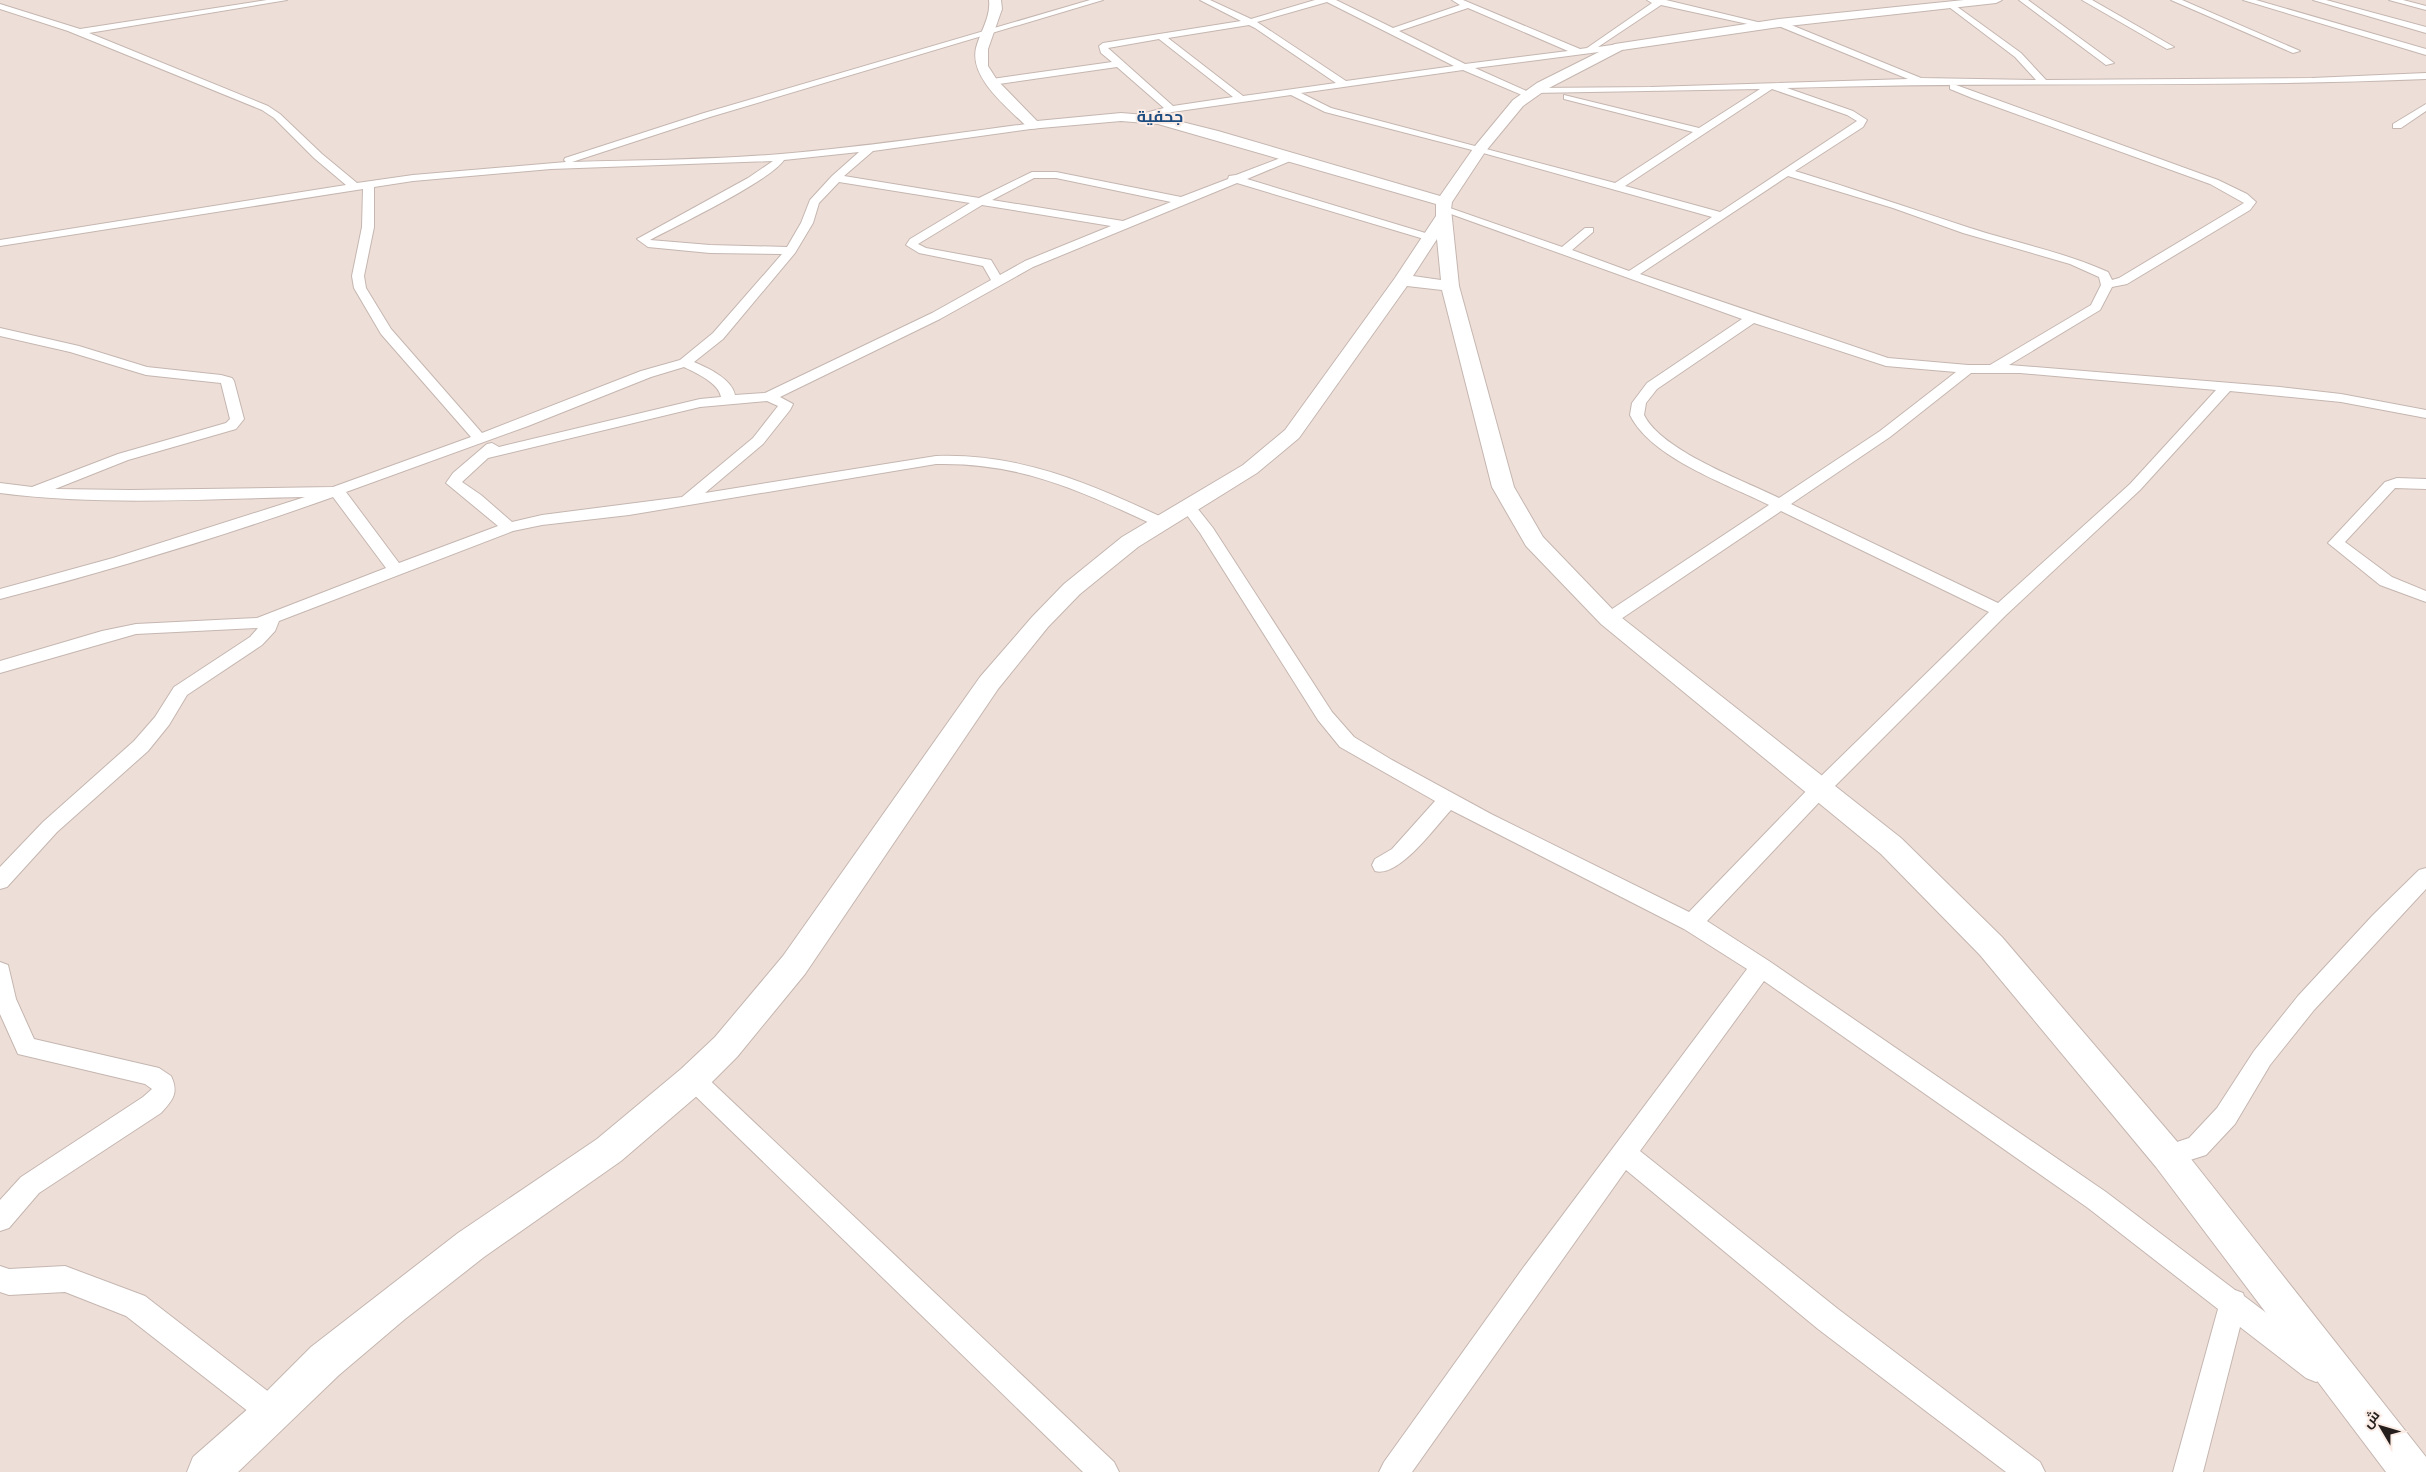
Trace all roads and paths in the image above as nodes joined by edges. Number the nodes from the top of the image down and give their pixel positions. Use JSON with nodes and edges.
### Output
{"nodes":[{"id":1,"x":283,"y":0,"type":"edge"},
{"id":2,"x":995,"y":0,"type":"edge"},
{"id":3,"x":1099,"y":0,"type":"edge"},
{"id":4,"x":1204,"y":0,"type":"edge"},
{"id":5,"x":1324,"y":0,"type":"edge"},
{"id":6,"x":1330,"y":0,"type":"edge"},
{"id":7,"x":1456,"y":0,"type":"edge"},
{"id":8,"x":1996,"y":0,"type":"edge"},
{"id":9,"x":2023,"y":0,"type":"edge"},
{"id":10,"x":2086,"y":0,"type":"edge"},
{"id":11,"x":2175,"y":0,"type":"edge"},
{"id":12,"x":2247,"y":0,"type":"edge"},
{"id":13,"x":2317,"y":0,"type":"edge"},
{"id":14,"x":2393,"y":0,"type":"edge"},
{"id":15,"x":2426,"y":0,"type":"edge"},
{"id":16,"x":1658,"y":1,"type":"edge"},
{"id":17,"x":2407,"y":4,"type":"junction"},
{"id":18,"x":1468,"y":5,"type":"junction"},
{"id":19,"x":1952,"y":5,"type":"junction"},
{"id":20,"x":0,"y":6,"type":"edge"},
{"id":21,"x":2426,"y":8,"type":"edge"},
{"id":22,"x":1250,"y":22,"type":"junction"},
{"id":23,"x":1779,"y":23,"type":"junction"},
{"id":24,"x":1766,"y":25,"type":"junction"},
{"id":25,"x":2426,"y":30,"type":"edge"},
{"id":26,"x":1392,"y":31,"type":"junction"},
{"id":27,"x":79,"y":32,"type":"junction"},
{"id":28,"x":986,"y":34,"type":"junction"},
{"id":29,"x":1160,"y":36,"type":"junction"},
{"id":30,"x":1619,"y":47,"type":"junction"},
{"id":31,"x":2170,"y":48,"type":"dead end"},
{"id":32,"x":1589,"y":51,"type":"junction"},
{"id":33,"x":2296,"y":51,"type":"dead end"},
{"id":34,"x":1578,"y":52,"type":"junction"},
{"id":35,"x":2426,"y":52,"type":"edge"},
{"id":36,"x":2109,"y":63,"type":"dead end"},
{"id":37,"x":1118,"y":64,"type":"junction"},
{"id":38,"x":1464,"y":67,"type":"junction"},
{"id":39,"x":2426,"y":76,"type":"edge"},
{"id":40,"x":1922,"y":81,"type":"junction"},
{"id":41,"x":1941,"y":81,"type":"junction"},
{"id":42,"x":992,"y":82,"type":"junction"},
{"id":43,"x":2044,"y":83,"type":"junction"},
{"id":44,"x":1344,"y":84,"type":"junction"},
{"id":45,"x":1772,"y":86,"type":"junction"},
{"id":46,"x":1293,"y":92,"type":"junction"},
{"id":47,"x":1536,"y":92,"type":"junction"},
{"id":48,"x":1241,"y":99,"type":"junction"},
{"id":49,"x":2426,"y":107,"type":"edge"},
{"id":50,"x":1170,"y":109,"type":"junction"},
{"id":51,"x":1142,"y":117,"type":"junction"},
{"id":52,"x":1034,"y":126,"type":"junction"},
{"id":53,"x":2397,"y":126,"type":"dead end"},
{"id":54,"x":1699,"y":131,"type":"junction"},
{"id":55,"x":870,"y":148,"type":"junction"},
{"id":56,"x":1480,"y":149,"type":"junction"},
{"id":57,"x":1290,"y":156,"type":"junction"},
{"id":58,"x":781,"y":157,"type":"junction"},
{"id":59,"x":551,"y":166,"type":"junction"},
{"id":60,"x":1786,"y":172,"type":"junction"},
{"id":61,"x":836,"y":178,"type":"junction"},
{"id":62,"x":1233,"y":178,"type":"junction"},
{"id":63,"x":369,"y":184,"type":"junction"},
{"id":64,"x":353,"y":185,"type":"junction"},
{"id":65,"x":1617,"y":186,"type":"junction"},
{"id":66,"x":1178,"y":200,"type":"junction"},
{"id":67,"x":980,"y":201,"type":"junction"},
{"id":68,"x":1719,"y":215,"type":"junction"},
{"id":69,"x":1439,"y":216,"type":"junction"},
{"id":70,"x":1121,"y":224,"type":"junction"},
{"id":71,"x":1589,"y":230,"type":"dead end"},
{"id":72,"x":0,"y":243,"type":"edge"},
{"id":73,"x":791,"y":251,"type":"junction"},
{"id":74,"x":1564,"y":251,"type":"junction"},
{"id":75,"x":1631,"y":275,"type":"junction"},
{"id":76,"x":1402,"y":280,"type":"junction"},
{"id":77,"x":998,"y":281,"type":"junction"},
{"id":78,"x":2107,"y":284,"type":"junction"},
{"id":79,"x":1450,"y":286,"type":"junction"},
{"id":80,"x":1752,"y":318,"type":"junction"},
{"id":81,"x":0,"y":321,"type":"edge"},
{"id":82,"x":0,"y":328,"type":"edge"},
{"id":83,"x":0,"y":332,"type":"edge"},
{"id":84,"x":685,"y":363,"type":"junction"},
{"id":85,"x":1968,"y":368,"type":"junction"},
{"id":86,"x":1994,"y":368,"type":"junction"},
{"id":87,"x":2226,"y":387,"type":"junction"},
{"id":88,"x":768,"y":397,"type":"junction"},
{"id":89,"x":729,"y":400,"type":"junction"},
{"id":90,"x":2426,"y":414,"type":"edge"},
{"id":91,"x":523,"y":423,"type":"junction"},
{"id":92,"x":480,"y":439,"type":"junction"},
{"id":93,"x":483,"y":455,"type":"junction"},
{"id":94,"x":2426,"y":484,"type":"edge"},
{"id":95,"x":0,"y":488,"type":"edge"},
{"id":96,"x":337,"y":491,"type":"junction"},
{"id":97,"x":31,"y":493,"type":"junction"},
{"id":98,"x":686,"y":501,"type":"junction"},
{"id":99,"x":1782,"y":504,"type":"junction"},
{"id":100,"x":1189,"y":507,"type":"junction"},
{"id":101,"x":1160,"y":522,"type":"junction"},
{"id":102,"x":509,"y":527,"type":"junction"},
{"id":103,"x":395,"y":569,"type":"junction"},
{"id":104,"x":0,"y":594,"type":"edge"},
{"id":105,"x":2426,"y":597,"type":"edge"},
{"id":106,"x":2000,"y":611,"type":"junction"},
{"id":107,"x":271,"y":619,"type":"junction"},
{"id":108,"x":1610,"y":619,"type":"junction"},
{"id":109,"x":0,"y":666,"type":"edge"},
{"id":110,"x":1819,"y":790,"type":"junction"},
{"id":111,"x":1448,"y":800,"type":"junction"},
{"id":112,"x":1382,"y":865,"type":"dead end"},
{"id":113,"x":2426,"y":876,"type":"edge"},
{"id":114,"x":0,"y":881,"type":"edge"},
{"id":115,"x":1692,"y":923,"type":"junction"},
{"id":116,"x":1761,"y":967,"type":"junction"},
{"id":117,"x":0,"y":971,"type":"edge"},
{"id":118,"x":693,"y":1079,"type":"junction"},
{"id":119,"x":1624,"y":1153,"type":"junction"},
{"id":120,"x":2168,"y":1156,"type":"junction"},
{"id":121,"x":0,"y":1219,"type":"edge"},
{"id":122,"x":0,"y":1279,"type":"edge"},
{"id":123,"x":2233,"y":1302,"type":"junction"},
{"id":124,"x":2356,"y":1400,"type":"junction"},
{"id":125,"x":273,"y":1413,"type":"junction"},
{"id":126,"x":208,"y":1472,"type":"edge"},
{"id":127,"x":1104,"y":1472,"type":"edge"},
{"id":128,"x":1394,"y":1472,"type":"edge"},
{"id":129,"x":2030,"y":1472,"type":"edge"},
{"id":130,"x":2188,"y":1472,"type":"edge"},
{"id":131,"x":2412,"y":1472,"type":"edge"}],
"edges":[{"from":1,"to":27,"type":"street"},
{"from":2,"to":28,"type":"street"},
{"from":3,"to":28,"type":"street"},
{"from":4,"to":22,"type":"street"},
{"from":5,"to":22,"type":"street"},
{"from":6,"to":26,"type":"street"},
{"from":7,"to":18,"type":"street"},
{"from":8,"to":19,"type":"street"},
{"from":9,"to":36,"type":"street"},
{"from":10,"to":31,"type":"street"},
{"from":11,"to":33,"type":"street"},
{"from":12,"to":35,"type":"street"},
{"from":13,"to":25,"type":"street"},
{"from":14,"to":17,"type":"street"},
{"from":15,"to":17,"type":"street"},
{"from":16,"to":24,"type":"street"},
{"from":16,"to":32,"type":"street"},
{"from":17,"to":21,"type":"street"},
{"from":18,"to":26,"type":"street"},
{"from":18,"to":34,"type":"street"},
{"from":19,"to":23,"type":"street"},
{"from":19,"to":43,"type":"street"},
{"from":20,"to":27,"type":"street"},
{"from":22,"to":29,"type":"street"},
{"from":22,"to":44,"type":"street"},
{"from":23,"to":24,"type":"street"},
{"from":23,"to":40,"type":"street"},
{"from":24,"to":30,"type":"street"},
{"from":26,"to":38,"type":"street"},
{"from":27,"to":64,"type":"street"},
{"from":28,"to":42,"type":"street"},
{"from":28,"to":59,"type":"street"},
{"from":29,"to":37,"type":"street"},
{"from":29,"to":48,"type":"street"},
{"from":30,"to":32,"type":"street"},
{"from":30,"to":47,"type":"street"},
{"from":32,"to":34,"type":"street"},
{"from":34,"to":38,"type":"street"},
{"from":37,"to":42,"type":"street"},
{"from":37,"to":50,"type":"street"},
{"from":38,"to":44,"type":"street"},
{"from":38,"to":47,"type":"street"},
{"from":39,"to":43,"type":"street"},
{"from":40,"to":41,"type":"street"},
{"from":40,"to":45,"type":"street"},
{"from":41,"to":43,"type":"street"},
{"from":41,"to":78,"type":"street"},
{"from":42,"to":52,"type":"street"},
{"from":44,"to":46,"type":"street"},
{"from":45,"to":47,"type":"street"},
{"from":45,"to":54,"type":"street"},
{"from":45,"to":60,"type":"street"},
{"from":46,"to":48,"type":"street"},
{"from":46,"to":56,"type":"street"},
{"from":47,"to":54,"type":"street"},
{"from":47,"to":56,"type":"street"},
{"from":48,"to":50,"type":"street"},
{"from":49,"to":53,"type":"street"},
{"from":50,"to":51,"type":"street"},
{"from":51,"to":52,"type":"street"},
{"from":51,"to":57,"type":"street"},
{"from":52,"to":55,"type":"street"},
{"from":54,"to":65,"type":"street"},
{"from":55,"to":58,"type":"street"},
{"from":55,"to":61,"type":"street"},
{"from":56,"to":65,"type":"street"},
{"from":56,"to":69,"type":"street"},
{"from":57,"to":62,"type":"street"},
{"from":57,"to":69,"type":"street"},
{"from":58,"to":59,"type":"street"},
{"from":58,"to":73,"type":"street"},
{"from":59,"to":63,"type":"street"},
{"from":60,"to":68,"type":"street"},
{"from":60,"to":78,"type":"street"},
{"from":61,"to":67,"type":"street"},
{"from":61,"to":73,"type":"street"},
{"from":62,"to":66,"type":"street"},
{"from":62,"to":69,"type":"street"},
{"from":63,"to":64,"type":"street"},
{"from":63,"to":92,"type":"street"},
{"from":64,"to":72,"type":"street"},
{"from":65,"to":68,"type":"street"},
{"from":66,"to":67,"type":"street"},
{"from":66,"to":70,"type":"street"},
{"from":67,"to":70,"type":"street"},
{"from":67,"to":77,"type":"street"},
{"from":68,"to":75,"type":"street"},
{"from":69,"to":74,"type":"street"},
{"from":69,"to":76,"type":"street"},
{"from":69,"to":79,"type":"street"},
{"from":70,"to":77,"type":"street"},
{"from":71,"to":74,"type":"street"},
{"from":73,"to":84,"type":"street"},
{"from":74,"to":75,"type":"street"},
{"from":75,"to":80,"type":"street"},
{"from":76,"to":79,"type":"street"},
{"from":76,"to":100,"type":"street"},
{"from":77,"to":88,"type":"street"},
{"from":78,"to":86,"type":"street"},
{"from":79,"to":108,"type":"street"},
{"from":80,"to":85,"type":"street"},
{"from":80,"to":99,"type":"street"},
{"from":81,"to":82,"type":"street"},
{"from":83,"to":97,"type":"street"},
{"from":84,"to":89,"type":"street"},
{"from":84,"to":91,"type":"street"},
{"from":85,"to":86,"type":"street"},
{"from":85,"to":99,"type":"street"},
{"from":86,"to":87,"type":"street"},
{"from":87,"to":90,"type":"street"},
{"from":87,"to":106,"type":"street"},
{"from":88,"to":89,"type":"street"},
{"from":88,"to":98,"type":"street"},
{"from":89,"to":93,"type":"street"},
{"from":91,"to":92,"type":"street"},
{"from":91,"to":93,"type":"street"},
{"from":92,"to":96,"type":"street"},
{"from":93,"to":102,"type":"street"},
{"from":94,"to":105,"type":"street"},
{"from":95,"to":97,"type":"street"},
{"from":96,"to":97,"type":"street"},
{"from":96,"to":103,"type":"street"},
{"from":96,"to":104,"type":"street"},
{"from":98,"to":101,"type":"street"},
{"from":98,"to":102,"type":"street"},
{"from":99,"to":106,"type":"street"},
{"from":99,"to":108,"type":"street"},
{"from":100,"to":101,"type":"street"},
{"from":100,"to":111,"type":"street"},
{"from":101,"to":118,"type":"street"},
{"from":102,"to":103,"type":"street"},
{"from":103,"to":107,"type":"street"},
{"from":106,"to":110,"type":"street"},
{"from":107,"to":109,"type":"street"},
{"from":107,"to":114,"type":"street"},
{"from":108,"to":110,"type":"street"},
{"from":110,"to":115,"type":"street"},
{"from":110,"to":120,"type":"street"},
{"from":111,"to":112,"type":"street"},
{"from":111,"to":115,"type":"street"},
{"from":113,"to":120,"type":"street"},
{"from":115,"to":116,"type":"street"},
{"from":116,"to":119,"type":"street"},
{"from":116,"to":123,"type":"street"},
{"from":117,"to":121,"type":"street"},
{"from":118,"to":125,"type":"street"},
{"from":118,"to":127,"type":"street"},
{"from":119,"to":128,"type":"street"},
{"from":119,"to":129,"type":"street"},
{"from":120,"to":124,"type":"street"},
{"from":122,"to":125,"type":"street"},
{"from":123,"to":124,"type":"street"},
{"from":123,"to":130,"type":"street"},
{"from":124,"to":131,"type":"street"},
{"from":125,"to":126,"type":"street"}]}
